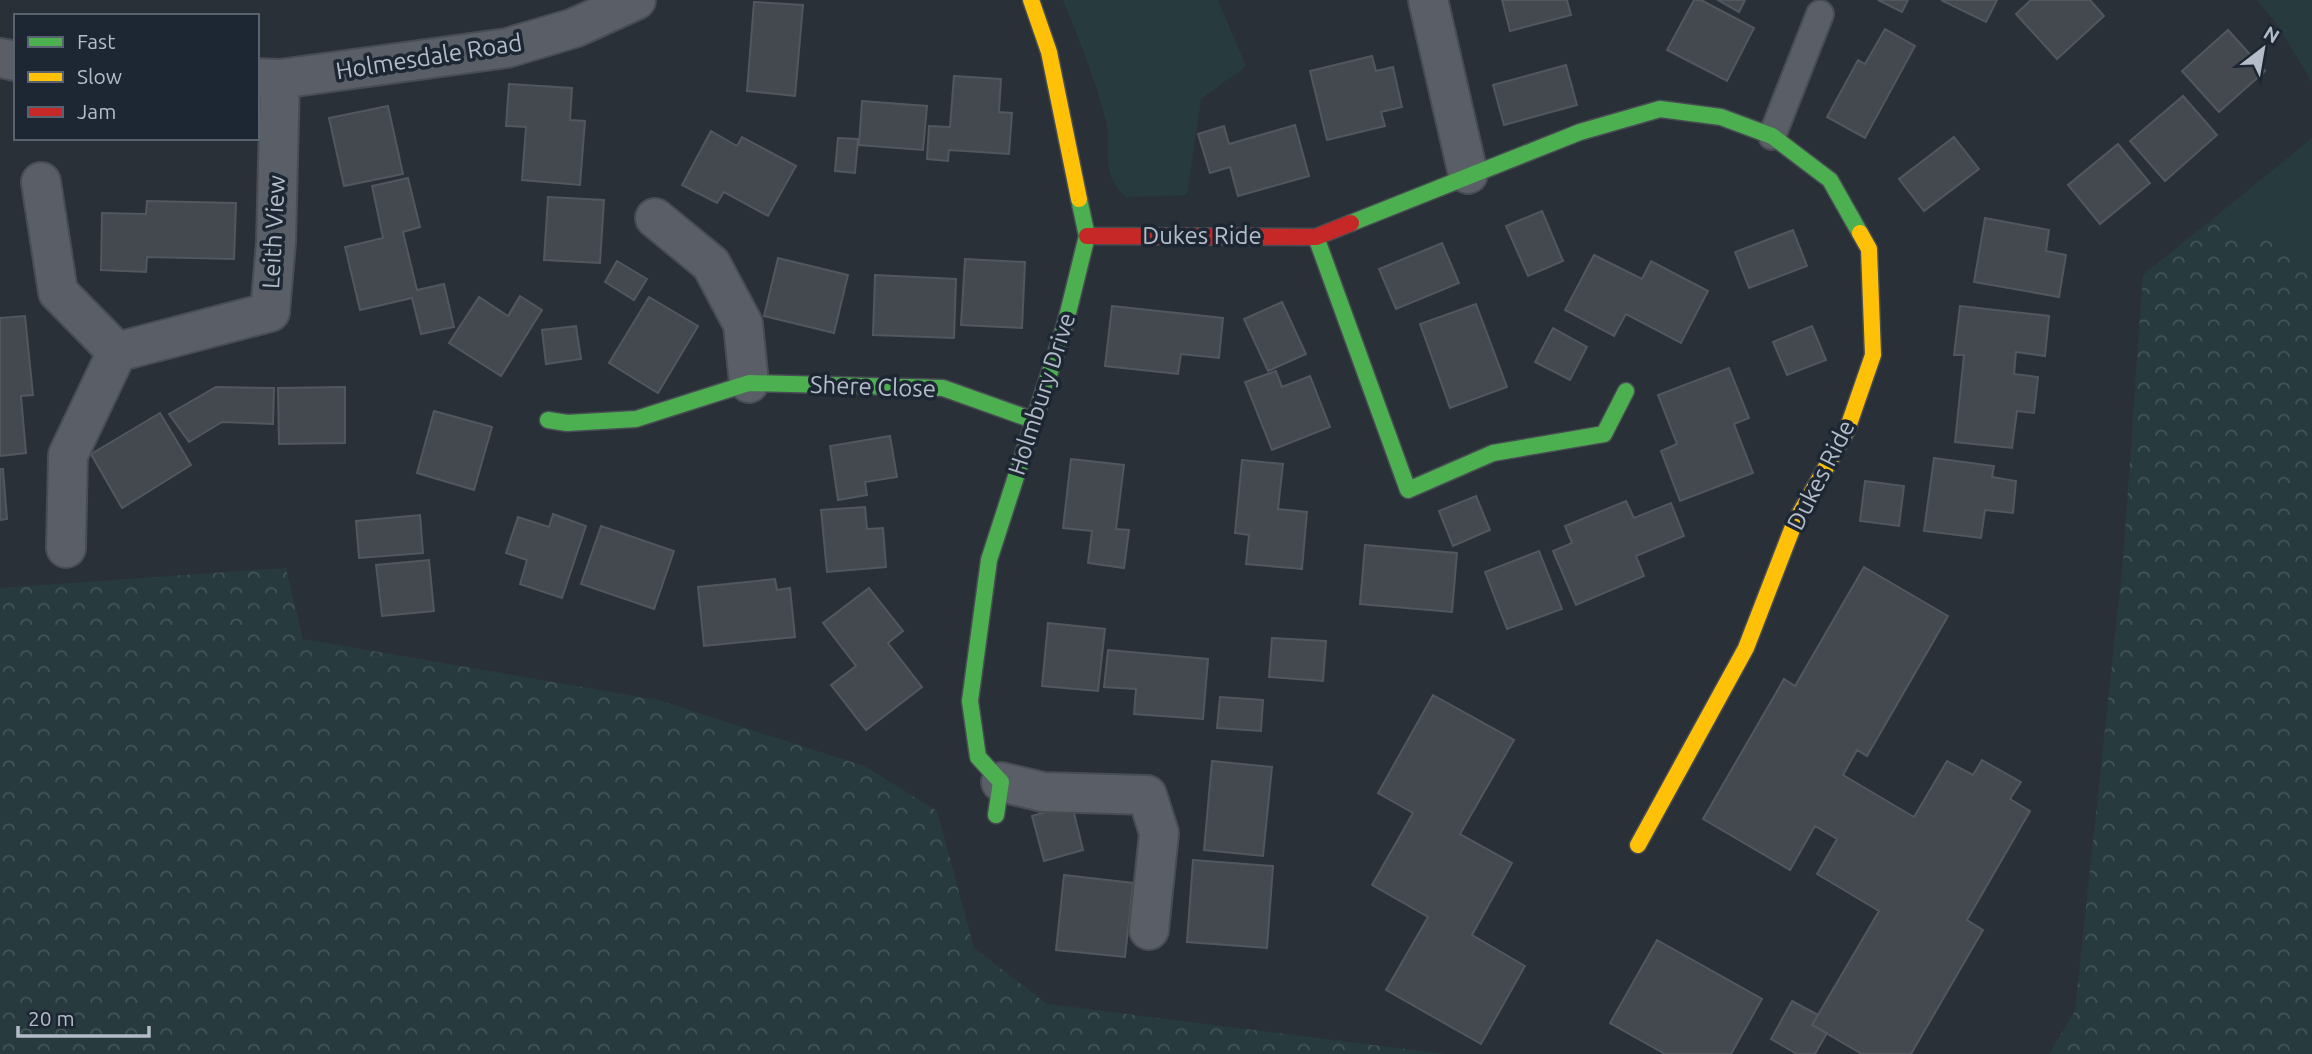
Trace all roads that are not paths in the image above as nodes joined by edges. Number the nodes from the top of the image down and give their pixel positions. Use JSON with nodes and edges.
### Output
{"nodes":[{"id":1,"x":636,"y":0,"type":"edge"},
{"id":2,"x":1031,"y":0,"type":"edge"},
{"id":3,"x":1428,"y":0,"type":"edge"},
{"id":4,"x":1820,"y":14,"type":"dead end"},
{"id":5,"x":268,"y":79,"type":"edge"},
{"id":6,"x":1772,"y":136,"type":"junction"},
{"id":7,"x":1468,"y":174,"type":"junction"},
{"id":8,"x":41,"y":182,"type":"dead end"},
{"id":9,"x":656,"y":218,"type":"dead end"},
{"id":10,"x":1087,"y":236,"type":"junction"},
{"id":11,"x":1317,"y":237,"type":"junction"},
{"id":12,"x":117,"y":352,"type":"junction"},
{"id":13,"x":749,"y":383,"type":"junction"},
{"id":14,"x":1626,"y":391,"type":"dead end"},
{"id":15,"x":548,"y":420,"type":"dead end"},
{"id":16,"x":1033,"y":420,"type":"junction"},
{"id":17,"x":66,"y":548,"type":"dead end"},
{"id":18,"x":998,"y":799,"type":"joint"},
{"id":19,"x":1638,"y":845,"type":"dead end"},
{"id":20,"x":1149,"y":930,"type":"dead end"}],
"edges":[{"from":1,"to":5,"type":"street","name":"Holmesdale Road"},
{"from":2,"to":10,"type":"street","name":"Holmbury Drive"},
{"from":3,"to":7,"type":"street"},
{"from":4,"to":6,"type":"lane"},
{"from":5,"to":12,"type":"street","name":"Leith View"},
{"from":6,"to":7,"type":"street","name":"Dukes Ride"},
{"from":6,"to":19,"type":"street","name":"Dukes Ride"},
{"from":7,"to":11,"type":"street","name":"Dukes Ride"},
{"from":8,"to":12,"type":"street"},
{"from":9,"to":13,"type":"street"},
{"from":10,"to":11,"type":"street","name":"Dukes Ride"},
{"from":10,"to":16,"type":"street","name":"Holmbury Drive"},
{"from":11,"to":14,"type":"street"},
{"from":12,"to":17,"type":"street"},
{"from":13,"to":15,"type":"street","name":"Shere Close"},
{"from":13,"to":16,"type":"street","name":"Shere Close"},
{"from":16,"to":18,"type":"street","name":"Holmbury Drive"},
{"from":18,"to":20,"type":"street","name":"Holmbury Drive"}]}
